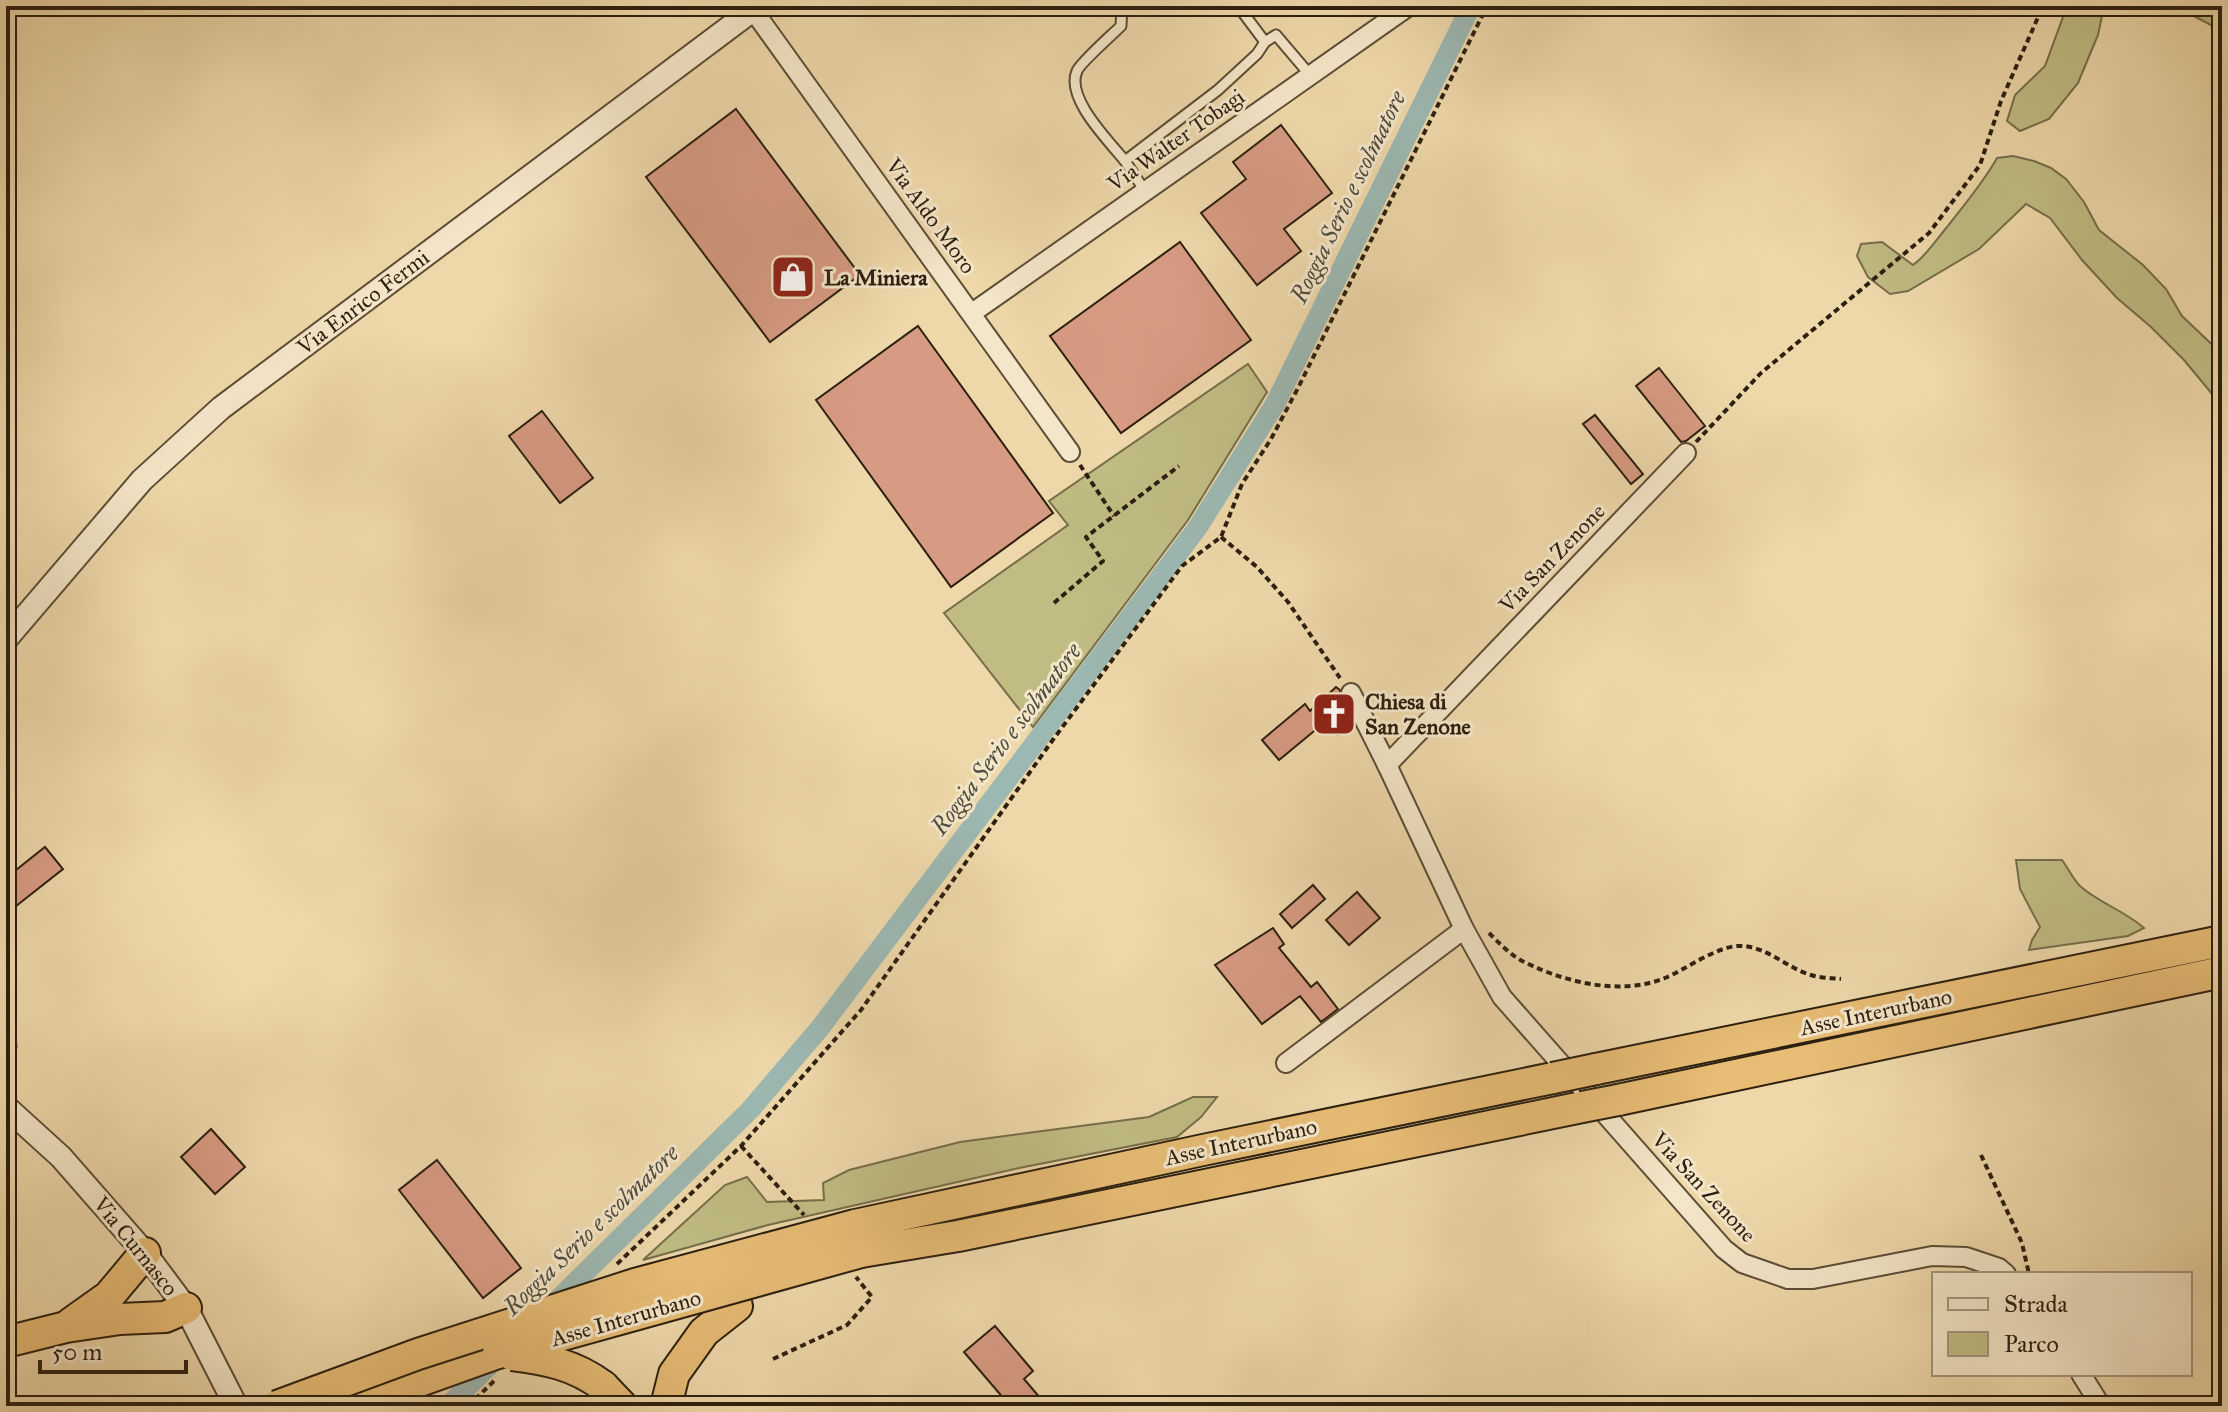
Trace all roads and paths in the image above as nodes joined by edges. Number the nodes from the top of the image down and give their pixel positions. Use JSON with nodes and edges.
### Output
{"nodes":[{"id":1,"x":1122,"y":6,"type":"edge"},
{"id":2,"x":1238,"y":6,"type":"edge"},
{"id":3,"x":1409,"y":6,"type":"edge"},
{"id":4,"x":1487,"y":6,"type":"edge"},
{"id":5,"x":2043,"y":6,"type":"edge"},
{"id":6,"x":755,"y":8,"type":"edge"},
{"id":7,"x":1265,"y":42,"type":"junction"},
{"id":8,"x":1310,"y":75,"type":"junction"},
{"id":9,"x":1125,"y":161,"type":"junction"},
{"id":10,"x":1145,"y":191,"type":"junction"},
{"id":11,"x":972,"y":313,"type":"junction"},
{"id":12,"x":1070,"y":452,"type":"joint"},
{"id":13,"x":1686,"y":453,"type":"joint"},
{"id":14,"x":1179,"y":466,"type":"dead end"},
{"id":15,"x":1114,"y":516,"type":"junction"},
{"id":16,"x":1221,"y":537,"type":"junction"},
{"id":17,"x":1054,"y":603,"type":"dead end"},
{"id":18,"x":6,"y":639,"type":"edge"},
{"id":19,"x":1351,"y":693,"type":"joint"},
{"id":20,"x":1387,"y":765,"type":"junction"},
{"id":21,"x":1464,"y":929,"type":"junction"},
{"id":22,"x":1486,"y":930,"type":"dead end"},
{"id":23,"x":2222,"y":941,"type":"edge"},
{"id":24,"x":2222,"y":972,"type":"edge"},
{"id":25,"x":1841,"y":979,"type":"dead end"},
{"id":26,"x":6,"y":1004,"type":"edge"},
{"id":27,"x":1286,"y":1063,"type":"dead end"},
{"id":28,"x":6,"y":1064,"type":"edge"},
{"id":29,"x":6,"y":1107,"type":"edge"},
{"id":30,"x":1981,"y":1155,"type":"dead end"},
{"id":31,"x":858,"y":1238,"type":"junction"},
{"id":32,"x":145,"y":1253,"type":"junction"},
{"id":33,"x":616,"y":1265,"type":"dead end"},
{"id":34,"x":2004,"y":1272,"type":"edge"},
{"id":35,"x":2029,"y":1272,"type":"edge"},
{"id":36,"x":186,"y":1308,"type":"junction"},
{"id":37,"x":66,"y":1327,"type":"junction"},
{"id":38,"x":6,"y":1342,"type":"edge"},
{"id":39,"x":500,"y":1364,"type":"junction"},
{"id":40,"x":2082,"y":1376,"type":"edge"},
{"id":41,"x":612,"y":1396,"type":"edge"},
{"id":42,"x":236,"y":1406,"type":"edge"},
{"id":43,"x":277,"y":1406,"type":"edge"},
{"id":44,"x":350,"y":1406,"type":"edge"},
{"id":45,"x":468,"y":1406,"type":"edge"},
{"id":46,"x":666,"y":1406,"type":"edge"},
{"id":47,"x":2101,"y":1406,"type":"edge"}],
"edges":[{"from":1,"to":9,"type":"lane"},
{"from":2,"to":7,"type":"lane"},
{"from":3,"to":8,"type":"street","name":"Via Walter Tobagi"},
{"from":4,"to":16,"type":"path"},
{"from":5,"to":13,"type":"path"},
{"from":6,"to":11,"type":"street","name":"Via Aldo Moro"},
{"from":6,"to":18,"type":"street","name":"Via Enrico Fermi"},
{"from":7,"to":8,"type":"lane"},
{"from":7,"to":9,"type":"lane"},
{"from":8,"to":10,"type":"street","name":"Via Walter Tobagi"},
{"from":9,"to":10,"type":"lane"},
{"from":10,"to":11,"type":"street","name":"Via Walter Tobagi"},
{"from":11,"to":12,"type":"street","name":"Via Aldo Moro"},
{"from":12,"to":15,"type":"path"},
{"from":13,"to":20,"type":"street","name":"Via San Zenone"},
{"from":14,"to":15,"type":"path"},
{"from":15,"to":17,"type":"path"},
{"from":16,"to":19,"type":"path"},
{"from":16,"to":33,"type":"path"},
{"from":19,"to":20,"type":"street","name":"Via San Zenone"},
{"from":20,"to":21,"type":"street","name":"Via San Zenone"},
{"from":21,"to":27,"type":"street"},
{"from":21,"to":34,"type":"street","name":"Via San Zenone"},
{"from":22,"to":25,"type":"path"},
{"from":23,"to":31,"type":"highway","name":"Asse Interurbano","bridge":true},
{"from":24,"to":31,"type":"highway","name":"Asse Interurbano","bridge":true},
{"from":26,"to":28,"type":"lane"},
{"from":29,"to":32,"type":"street","name":"Via Curnasco"},
{"from":30,"to":35,"type":"path"},
{"from":31,"to":39,"type":"highway","name":"Asse Interurbano","bridge":true},
{"from":31,"to":43,"type":"highway","name":"Asse Interurbano","bridge":true},
{"from":31,"to":46,"type":"highway","bridge":true},
{"from":32,"to":36,"type":"street","name":"Via Curnasco"},
{"from":32,"to":37,"type":"highway"},
{"from":36,"to":37,"type":"highway"},
{"from":36,"to":42,"type":"street","name":"Via Curnasco"},
{"from":37,"to":38,"type":"highway"},
{"from":39,"to":41,"type":"highway","bridge":true},
{"from":39,"to":44,"type":"highway","name":"Asse Interurbano"},
{"from":39,"to":45,"type":"path"},
{"from":40,"to":47,"type":"street"}]}
